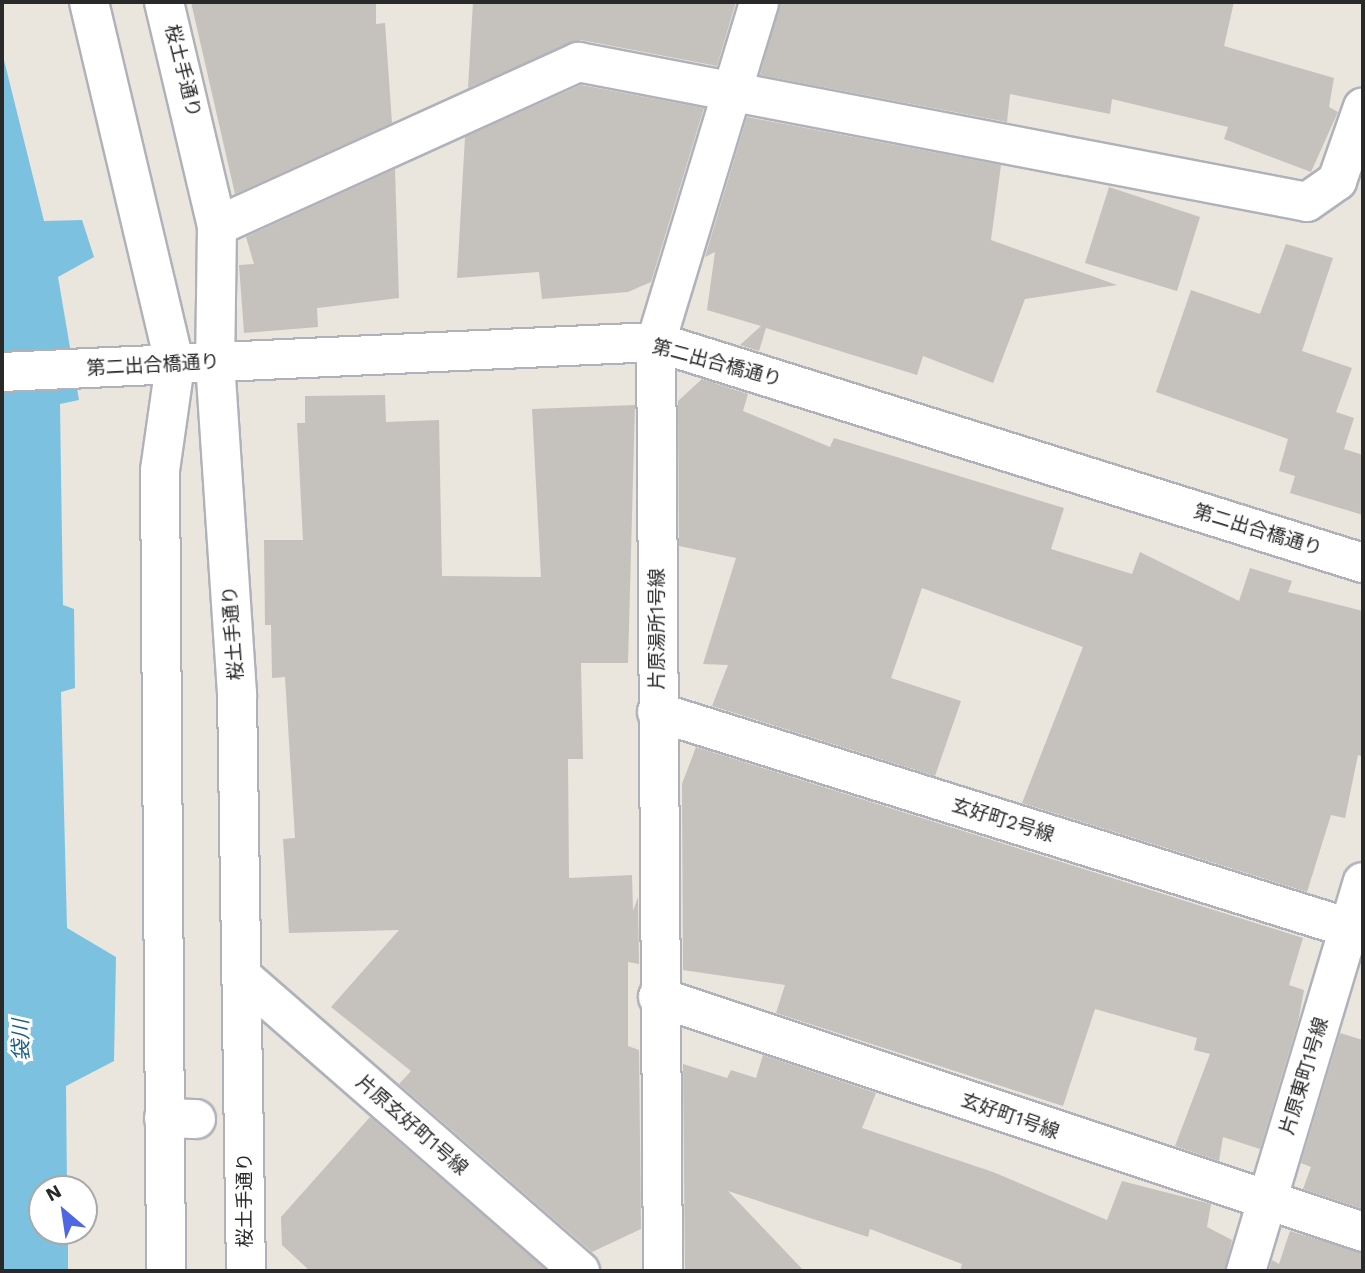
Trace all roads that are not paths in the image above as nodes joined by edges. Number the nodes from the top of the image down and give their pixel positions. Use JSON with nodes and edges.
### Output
{"nodes":[{"id":1,"x":89,"y":2,"type":"edge"},
{"id":2,"x":164,"y":2,"type":"edge"},
{"id":3,"x":759,"y":2,"type":"edge"},
{"id":4,"x":732,"y":90,"type":"junction"},
{"id":5,"x":1363,"y":107,"type":"edge"},
{"id":6,"x":217,"y":226,"type":"junction"},
{"id":7,"x":656,"y":342,"type":"junction"},
{"id":8,"x":215,"y":362,"type":"junction"},
{"id":9,"x":175,"y":365,"type":"junction"},
{"id":10,"x":2,"y":372,"type":"edge"},
{"id":11,"x":1363,"y":563,"type":"edge"},
{"id":12,"x":657,"y":712,"type":"junction"},
{"id":13,"x":1363,"y":882,"type":"edge"},
{"id":14,"x":1349,"y":928,"type":"junction"},
{"id":15,"x":244,"y":978,"type":"junction"},
{"id":16,"x":658,"y":997,"type":"junction"},
{"id":17,"x":1265,"y":1202,"type":"junction"},
{"id":18,"x":1363,"y":1232,"type":"edge"},
{"id":19,"x":166,"y":1271,"type":"edge"},
{"id":20,"x":246,"y":1271,"type":"edge"},
{"id":21,"x":580,"y":1271,"type":"edge"},
{"id":22,"x":663,"y":1271,"type":"edge"},
{"id":23,"x":1246,"y":1271,"type":"edge"}],
"edges":[{"from":1,"to":9,"type":"street"},
{"from":2,"to":6,"type":"street","name":"桜土手通り"},
{"from":3,"to":4,"type":"street","name":"片原湯所1号線"},
{"from":4,"to":5,"type":"street"},
{"from":4,"to":6,"type":"street"},
{"from":4,"to":7,"type":"street","name":"片原湯所1号線"},
{"from":6,"to":8,"type":"street","name":"桜土手通り"},
{"from":7,"to":8,"type":"street","name":"第二出合橋通り"},
{"from":7,"to":11,"type":"street","name":"第二出合橋通り"},
{"from":7,"to":12,"type":"street","name":"片原湯所1号線"},
{"from":8,"to":9,"type":"street","name":"第二出合橋通り"},
{"from":8,"to":15,"type":"street","name":"桜土手通り"},
{"from":9,"to":10,"type":"street","name":"第二出合橋通り"},
{"from":9,"to":19,"type":"street"},
{"from":12,"to":14,"type":"street","name":"玄好町2号線"},
{"from":12,"to":16,"type":"street","name":"片原湯所1号線"},
{"from":13,"to":14,"type":"street","name":"片原東町1号線"},
{"from":14,"to":17,"type":"street","name":"片原東町1号線"},
{"from":15,"to":20,"type":"street","name":"桜土手通り"},
{"from":15,"to":21,"type":"street","name":"片原玄好町1号線"},
{"from":16,"to":17,"type":"street","name":"玄好町1号線"},
{"from":16,"to":22,"type":"street","name":"片原湯所1号線"},
{"from":17,"to":18,"type":"street","name":"玄好町1号線"},
{"from":17,"to":23,"type":"street","name":"片原東町1号線"}]}
